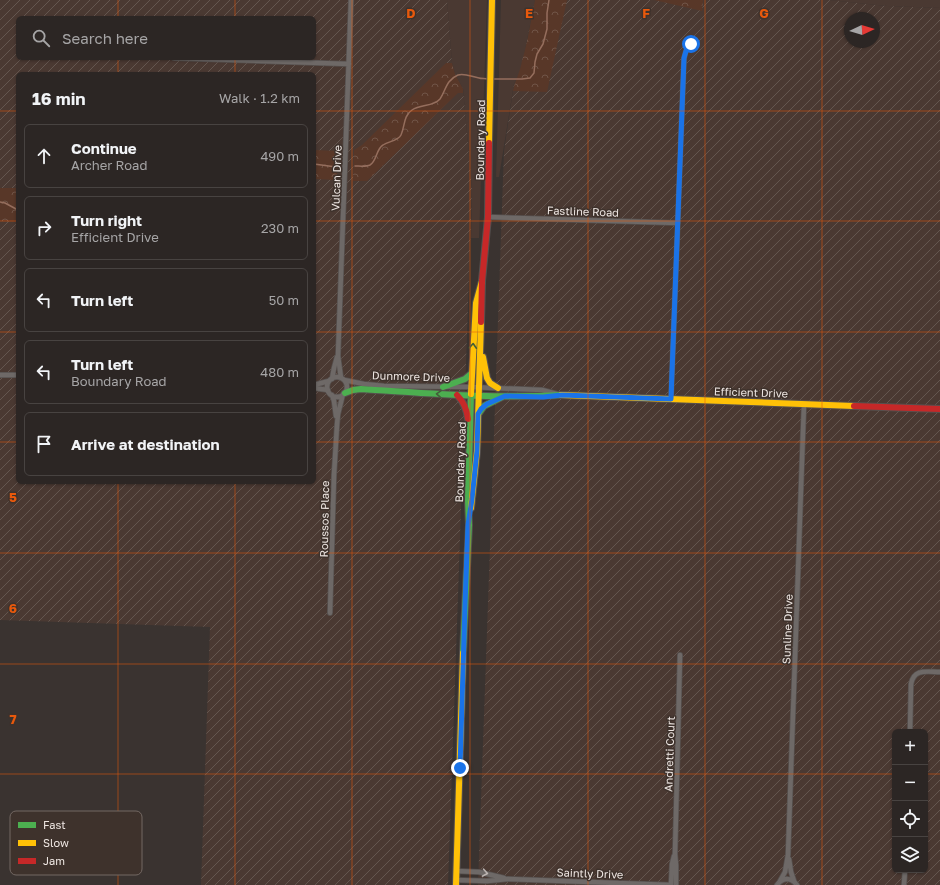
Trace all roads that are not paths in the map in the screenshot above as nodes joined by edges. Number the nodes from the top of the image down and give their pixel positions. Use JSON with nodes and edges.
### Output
{"nodes":[{"id":1,"x":351,"y":0,"type":"edge"},
{"id":2,"x":492,"y":0,"type":"edge"},
{"id":3,"x":691,"y":44,"type":"dead end"},
{"id":4,"x":232,"y":60,"type":"edge"},
{"id":5,"x":349,"y":64,"type":"junction"},
{"id":6,"x":488,"y":217,"type":"junction"},
{"id":7,"x":678,"y":223,"type":"junction"},
{"id":8,"x":482,"y":281,"type":"junction"},
{"id":9,"x":480,"y":344,"type":"junction"},
{"id":10,"x":338,"y":356,"type":"junction"},
{"id":11,"x":472,"y":373,"type":"junction"},
{"id":12,"x":0,"y":375,"type":"edge"},
{"id":13,"x":16,"y":375,"type":"edge"},
{"id":14,"x":343,"y":379,"type":"junction"},
{"id":15,"x":330,"y":380,"type":"junction"},
{"id":16,"x":316,"y":384,"type":"edge"},
{"id":17,"x":443,"y":387,"type":"junction"},
{"id":18,"x":471,"y":387,"type":"junction"},
{"id":19,"x":316,"y":388,"type":"edge"},
{"id":20,"x":479,"y":388,"type":"junction"},
{"id":21,"x":498,"y":388,"type":"junction"},
{"id":22,"x":328,"y":390,"type":"junction"},
{"id":23,"x":344,"y":394,"type":"junction"},
{"id":24,"x":457,"y":395,"type":"junction"},
{"id":25,"x":475,"y":395,"type":"junction"},
{"id":26,"x":562,"y":395,"type":"junction"},
{"id":27,"x":332,"y":396,"type":"junction"},
{"id":28,"x":505,"y":396,"type":"junction"},
{"id":29,"x":671,"y":399,"type":"junction"},
{"id":30,"x":804,"y":404,"type":"junction"},
{"id":31,"x":940,"y":409,"type":"edge"},
{"id":32,"x":478,"y":414,"type":"junction"},
{"id":33,"x":336,"y":425,"type":"junction"},
{"id":34,"x":470,"y":433,"type":"junction"},
{"id":35,"x":468,"y":525,"type":"junction"},
{"id":36,"x":330,"y":613,"type":"dead end"},
{"id":37,"x":680,"y":655,"type":"dead end"},
{"id":38,"x":940,"y":672,"type":"edge"},
{"id":39,"x":910,"y":729,"type":"edge"},
{"id":40,"x":675,"y":854,"type":"junction"},
{"id":41,"x":788,"y":855,"type":"junction"},
{"id":42,"x":456,"y":871,"type":"junction"},
{"id":43,"x":905,"y":873,"type":"edge"},
{"id":44,"x":508,"y":879,"type":"junction"},
{"id":45,"x":456,"y":883,"type":"edge"},
{"id":46,"x":779,"y":883,"type":"edge"},
{"id":47,"x":797,"y":884,"type":"edge"},
{"id":48,"x":671,"y":885,"type":"edge"},
{"id":49,"x":676,"y":885,"type":"edge"},
{"id":50,"x":772,"y":885,"type":"edge"},
{"id":51,"x":904,"y":885,"type":"edge"}],
"edges":[{"from":1,"to":5,"type":"street","name":"Vulcan Drive"},
{"from":2,"to":6,"type":"main road","name":"Boundary Road"},
{"from":3,"to":7,"type":"street"},
{"from":4,"to":5,"type":"street"},
{"from":5,"to":10,"type":"street","name":"Vulcan Drive"},
{"from":6,"to":7,"type":"street","name":"Fastline Road"},
{"from":6,"to":8,"type":"main road","name":"Boundary Road"},
{"from":7,"to":29,"type":"street"},
{"from":8,"to":9,"type":"main road","name":"Boundary Road"},
{"from":11,"to":8,"type":"main road","name":"Boundary Road","one_way":true},
{"from":9,"to":20,"type":"main road","name":"Boundary Road"},
{"from":9,"to":21,"type":"main road"},
{"from":10,"to":14,"type":"street","name":"Vulcan Drive"},
{"from":10,"to":15,"type":"street","name":"Vulcan Drive"},
{"from":11,"to":17,"type":"main road"},
{"from":11,"to":18,"type":"main road","name":"Boundary Road"},
{"from":12,"to":13,"type":"street"},
{"from":14,"to":15,"type":"street"},
{"from":14,"to":17,"type":"street","name":"Dunmore Drive"},
{"from":14,"to":23,"type":"street"},
{"from":15,"to":16,"type":"street"},
{"from":15,"to":22,"type":"street"},
{"from":17,"to":18,"type":"street","name":"Dunmore Drive"},
{"from":18,"to":20,"type":"street","name":"Dunmore Drive"},
{"from":18,"to":25,"type":"main road","name":"Boundary Road"},
{"from":19,"to":22,"type":"street"},
{"from":20,"to":21,"type":"street","name":"Efficient Drive"},
{"from":20,"to":25,"type":"main road","name":"Boundary Road"},
{"from":21,"to":26,"type":"street","name":"Efficient Drive"},
{"from":22,"to":27,"type":"street"},
{"from":24,"to":23,"type":"main road","name":"Dunmore Drive","one_way":true},
{"from":23,"to":27,"type":"street"},
{"from":23,"to":33,"type":"street","name":"Roussos Place"},
{"from":24,"to":25,"type":"main road","name":"Dunmore Drive"},
{"from":24,"to":34,"type":"main road"},
{"from":25,"to":28,"type":"main road","name":"Efficient Drive"},
{"from":25,"to":32,"type":"main road","name":"Boundary Road"},
{"from":25,"to":34,"type":"main road","name":"Boundary Road"},
{"from":26,"to":28,"type":"main road","name":"Efficient Drive"},
{"from":26,"to":29,"type":"main road","name":"Efficient Drive"},
{"from":27,"to":33,"type":"street","name":"Roussos Place"},
{"from":28,"to":32,"type":"main road"},
{"from":29,"to":30,"type":"main road","name":"Efficient Drive"},
{"from":30,"to":31,"type":"main road","name":"Efficient Drive"},
{"from":30,"to":41,"type":"street","name":"Sunline Drive"},
{"from":32,"to":35,"type":"main road","name":"Boundary Road"},
{"from":33,"to":36,"type":"street","name":"Roussos Place"},
{"from":34,"to":35,"type":"main road","name":"Boundary Road"},
{"from":35,"to":42,"type":"main road","name":"Boundary Road"},
{"from":37,"to":40,"type":"street","name":"Andretti Court"},
{"from":38,"to":39,"type":"street"},
{"from":40,"to":48,"type":"street","name":"Saintly Drive"},
{"from":40,"to":49,"type":"street"},
{"from":41,"to":46,"type":"street","name":"Sunline Drive"},
{"from":41,"to":47,"type":"street","name":"Sunline Drive"},
{"from":42,"to":44,"type":"street","name":"Saintly Drive","one_way":true},
{"from":42,"to":45,"type":"main road","name":"Boundary Road"},
{"from":43,"to":51,"type":"street"},
{"from":44,"to":45,"type":"street","name":"Saintly Drive"},
{"from":44,"to":48,"type":"street","name":"Saintly Drive"},
{"from":46,"to":47,"type":"street"},
{"from":46,"to":50,"type":"street"}]}
